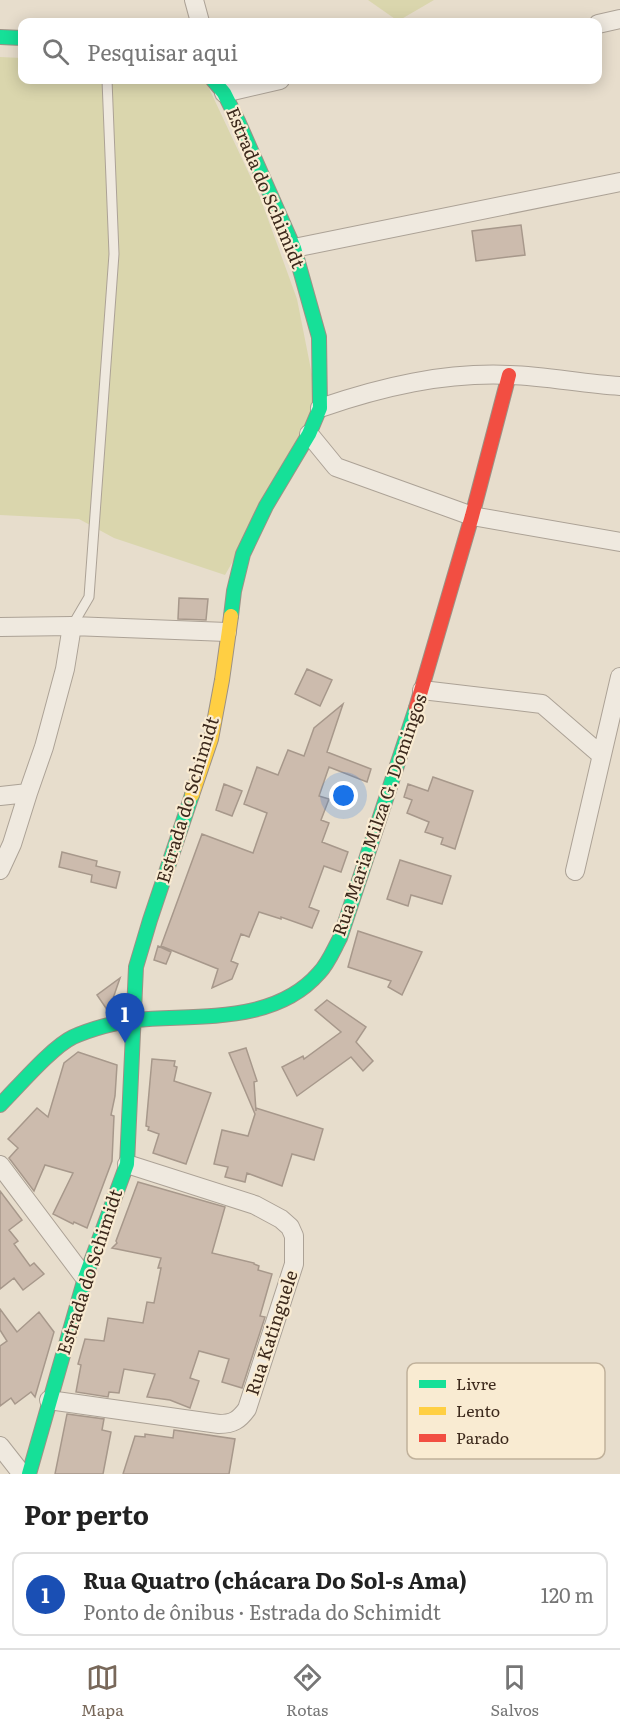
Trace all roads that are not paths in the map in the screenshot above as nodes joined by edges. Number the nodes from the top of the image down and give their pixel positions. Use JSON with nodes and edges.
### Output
{"nodes":[{"id":1,"x":194,"y":0,"type":"edge"},
{"id":2,"x":199,"y":18,"type":"edge"},
{"id":3,"x":620,"y":19,"type":"edge"},
{"id":4,"x":602,"y":23,"type":"edge"},
{"id":5,"x":0,"y":37,"type":"edge"},
{"id":6,"x":18,"y":38,"type":"edge"},
{"id":7,"x":107,"y":84,"type":"edge"},
{"id":8,"x":239,"y":84,"type":"edge"},
{"id":9,"x":219,"y":86,"type":"edge"},
{"id":10,"x":620,"y":182,"type":"edge"},
{"id":11,"x":294,"y":248,"type":"junction"},
{"id":12,"x":509,"y":375,"type":"junction"},
{"id":13,"x":620,"y":386,"type":"edge"},
{"id":14,"x":320,"y":408,"type":"junction"},
{"id":15,"x":309,"y":434,"type":"junction"},
{"id":16,"x":472,"y":516,"type":"junction"},
{"id":17,"x":620,"y":542,"type":"edge"},
{"id":18,"x":72,"y":626,"type":"junction"},
{"id":19,"x":0,"y":627,"type":"edge"},
{"id":20,"x":227,"y":632,"type":"junction"},
{"id":21,"x":620,"y":677,"type":"edge"},
{"id":22,"x":422,"y":690,"type":"junction"},
{"id":23,"x":616,"y":712,"type":"edge"},
{"id":24,"x":601,"y":755,"type":"junction"},
{"id":25,"x":28,"y":793,"type":"junction"},
{"id":26,"x":0,"y":796,"type":"edge"},
{"id":27,"x":0,"y":870,"type":"edge"},
{"id":28,"x":576,"y":871,"type":"dead end"},
{"id":29,"x":133,"y":1020,"type":"junction"},
{"id":30,"x":0,"y":1105,"type":"edge"},
{"id":31,"x":127,"y":1164,"type":"junction"},
{"id":32,"x":0,"y":1165,"type":"edge"},
{"id":33,"x":85,"y":1278,"type":"junction"},
{"id":34,"x":49,"y":1400,"type":"junction"},
{"id":35,"x":0,"y":1446,"type":"edge"},
{"id":36,"x":22,"y":1474,"type":"edge"},
{"id":37,"x":29,"y":1474,"type":"edge"}],
"edges":[{"from":1,"to":2,"type":"street"},
{"from":3,"to":4,"type":"street"},
{"from":5,"to":6,"type":"street"},
{"from":7,"to":18,"type":"lane"},
{"from":8,"to":9,"type":"street"},
{"from":9,"to":11,"type":"street","name":"Estrada do Schimidt"},
{"from":10,"to":11,"type":"street"},
{"from":11,"to":14,"type":"street","name":"Estrada do Schimidt"},
{"from":12,"to":13,"type":"street"},
{"from":12,"to":14,"type":"street"},
{"from":12,"to":16,"type":"street","name":"Rua Maria Milza G. Domingos"},
{"from":14,"to":15,"type":"street","name":"Estrada do Schimidt"},
{"from":15,"to":16,"type":"street"},
{"from":15,"to":20,"type":"street","name":"Estrada do Schimidt"},
{"from":16,"to":17,"type":"street"},
{"from":16,"to":22,"type":"street","name":"Rua Maria Milza G. Domingos"},
{"from":18,"to":19,"type":"street"},
{"from":18,"to":20,"type":"street"},
{"from":18,"to":25,"type":"street"},
{"from":20,"to":29,"type":"street","name":"Estrada do Schimidt"},
{"from":21,"to":23,"type":"street"},
{"from":22,"to":24,"type":"street"},
{"from":22,"to":29,"type":"street","name":"Rua Maria Milza G. Domingos"},
{"from":23,"to":24,"type":"street"},
{"from":24,"to":28,"type":"street"},
{"from":25,"to":26,"type":"street"},
{"from":25,"to":27,"type":"street"},
{"from":29,"to":30,"type":"street","name":"Rua Maria Milza G. Domingos"},
{"from":29,"to":31,"type":"street","name":"Estrada do Schimidt"},
{"from":31,"to":33,"type":"street","name":"Estrada do Schimidt"},
{"from":31,"to":34,"type":"street","name":"Rua Katinguele"},
{"from":32,"to":33,"type":"street"},
{"from":33,"to":34,"type":"street","name":"Estrada do Schimidt"},
{"from":34,"to":37,"type":"street","name":"Estrada do Schimidt"},
{"from":35,"to":36,"type":"street"}]}
